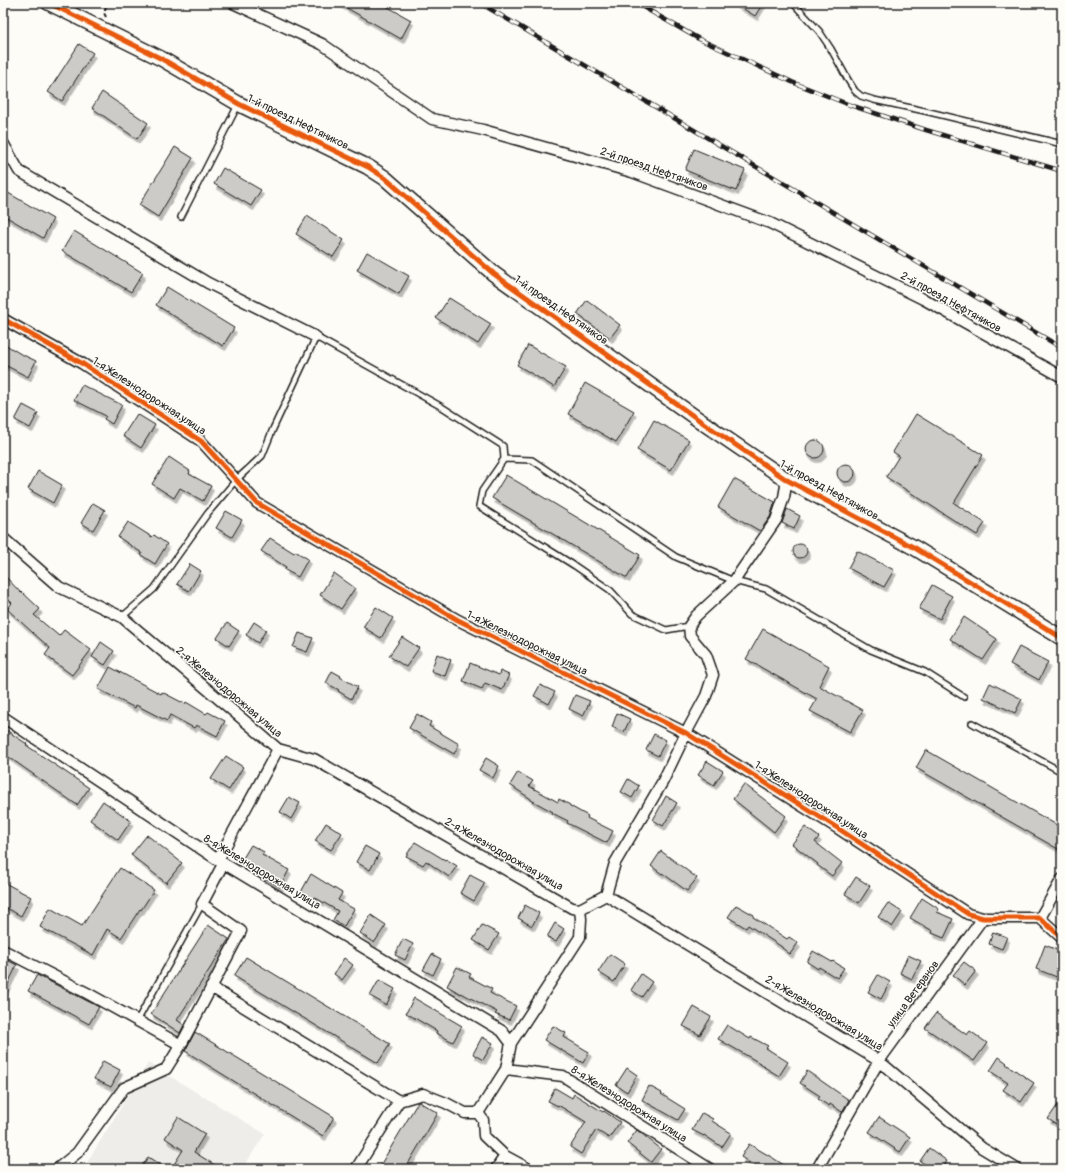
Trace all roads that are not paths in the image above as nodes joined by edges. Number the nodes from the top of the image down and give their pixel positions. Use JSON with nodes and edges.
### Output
{"nodes":[{"id":1,"x":49,"y":3,"type":"edge"},
{"id":2,"x":233,"y":3,"type":"edge"},
{"id":3,"x":793,"y":3,"type":"edge"},
{"id":4,"x":239,"y":104,"type":"junction"},
{"id":5,"x":3,"y":143,"type":"edge"},
{"id":6,"x":1062,"y":144,"type":"edge"},
{"id":7,"x":181,"y":217,"type":"dead end"},
{"id":8,"x":3,"y":319,"type":"edge"},
{"id":9,"x":316,"y":337,"type":"junction"},
{"id":10,"x":1062,"y":377,"type":"edge"},
{"id":11,"x":504,"y":459,"type":"junction"},
{"id":12,"x":236,"y":480,"type":"junction"},
{"id":13,"x":787,"y":480,"type":"junction"},
{"id":14,"x":3,"y":538,"type":"edge"},
{"id":15,"x":734,"y":581,"type":"junction"},
{"id":16,"x":122,"y":617,"type":"junction"},
{"id":17,"x":690,"y":626,"type":"junction"},
{"id":18,"x":1062,"y":638,"type":"edge"},
{"id":19,"x":964,"y":697,"type":"dead end"},
{"id":20,"x":3,"y":718,"type":"edge"},
{"id":21,"x":972,"y":723,"type":"dead end"},
{"id":22,"x":686,"y":733,"type":"junction"},
{"id":23,"x":278,"y":749,"type":"junction"},
{"id":24,"x":1062,"y":772,"type":"edge"},
{"id":25,"x":221,"y":862,"type":"junction"},
{"id":26,"x":1062,"y":879,"type":"edge"},
{"id":27,"x":606,"y":895,"type":"junction"},
{"id":28,"x":202,"y":904,"type":"junction"},
{"id":29,"x":580,"y":909,"type":"junction"},
{"id":30,"x":983,"y":918,"type":"junction"},
{"id":31,"x":1040,"y":918,"type":"junction"},
{"id":32,"x":1062,"y":938,"type":"edge"},
{"id":33,"x":3,"y":950,"type":"edge"},
{"id":34,"x":211,"y":987,"type":"junction"},
{"id":35,"x":137,"y":1021,"type":"junction"},
{"id":36,"x":511,"y":1043,"type":"junction"},
{"id":37,"x":180,"y":1045,"type":"junction"},
{"id":38,"x":879,"y":1061,"type":"junction"},
{"id":39,"x":506,"y":1068,"type":"junction"},
{"id":40,"x":399,"y":1101,"type":"junction"},
{"id":41,"x":478,"y":1113,"type":"junction"},
{"id":42,"x":505,"y":1156,"type":"junction"},
{"id":43,"x":57,"y":1169,"type":"edge"},
{"id":44,"x":356,"y":1169,"type":"edge"},
{"id":45,"x":496,"y":1169,"type":"edge"},
{"id":46,"x":529,"y":1169,"type":"edge"},
{"id":47,"x":710,"y":1169,"type":"edge"},
{"id":48,"x":817,"y":1169,"type":"edge"},
{"id":49,"x":1017,"y":1169,"type":"edge"}],
"edges":[{"from":1,"to":4,"type":"street","name":"1-й проезд Нефтяников"},
{"from":2,"to":10,"type":"street","name":"2-й проезд Нефтяников"},
{"from":3,"to":6,"type":"lane"},
{"from":4,"to":7,"type":"lane"},
{"from":4,"to":13,"type":"street","name":"1-й проезд Нефтяников"},
{"from":5,"to":9,"type":"street"},
{"from":8,"to":12,"type":"street","name":"1-я Железнодорожная улица"},
{"from":9,"to":11,"type":"lane"},
{"from":9,"to":12,"type":"lane"},
{"from":11,"to":15,"type":"lane"},
{"from":11,"to":17,"type":"lane"},
{"from":12,"to":16,"type":"lane"},
{"from":12,"to":22,"type":"street","name":"1-я Железнодорожная улица"},
{"from":13,"to":15,"type":"street"},
{"from":13,"to":18,"type":"street","name":"1-й проезд Нефтяников"},
{"from":14,"to":16,"type":"street","name":"2-я Железнодорожная улица"},
{"from":15,"to":17,"type":"street"},
{"from":15,"to":19,"type":"lane"},
{"from":16,"to":23,"type":"street","name":"2-я Железнодорожная улица"},
{"from":17,"to":22,"type":"street"},
{"from":20,"to":25,"type":"street","name":"8-я Железнодорожная улица"},
{"from":21,"to":24,"type":"lane"},
{"from":22,"to":27,"type":"street"},
{"from":22,"to":30,"type":"street","name":"1-я Железнодорожная улица"},
{"from":23,"to":25,"type":"street"},
{"from":23,"to":29,"type":"street","name":"2-я Железнодорожная улица"},
{"from":25,"to":28,"type":"street"},
{"from":25,"to":36,"type":"street","name":"8-я Железнодорожная улица"},
{"from":26,"to":31,"type":"street"},
{"from":27,"to":29,"type":"street"},
{"from":27,"to":38,"type":"street","name":"2-я Железнодорожная улица"},
{"from":28,"to":34,"type":"street"},
{"from":28,"to":35,"type":"lane"},
{"from":29,"to":36,"type":"street"},
{"from":30,"to":31,"type":"street","name":"1-я Железнодорожная улица"},
{"from":30,"to":38,"type":"street","name":"улица Ветеранов"},
{"from":31,"to":32,"type":"street"},
{"from":33,"to":35,"type":"street"},
{"from":34,"to":37,"type":"street"},
{"from":34,"to":40,"type":"street"},
{"from":35,"to":37,"type":"street"},
{"from":36,"to":39,"type":"street"},
{"from":37,"to":43,"type":"street"},
{"from":38,"to":48,"type":"street","name":"улица Ветеранов"},
{"from":38,"to":49,"type":"street","name":"2-я Железнодорожная улица"},
{"from":39,"to":41,"type":"street"},
{"from":39,"to":47,"type":"street","name":"8-я Железнодорожная улица"},
{"from":40,"to":41,"type":"street"},
{"from":40,"to":44,"type":"street"},
{"from":41,"to":42,"type":"street"},
{"from":42,"to":45,"type":"street"},
{"from":42,"to":46,"type":"street"}]}
